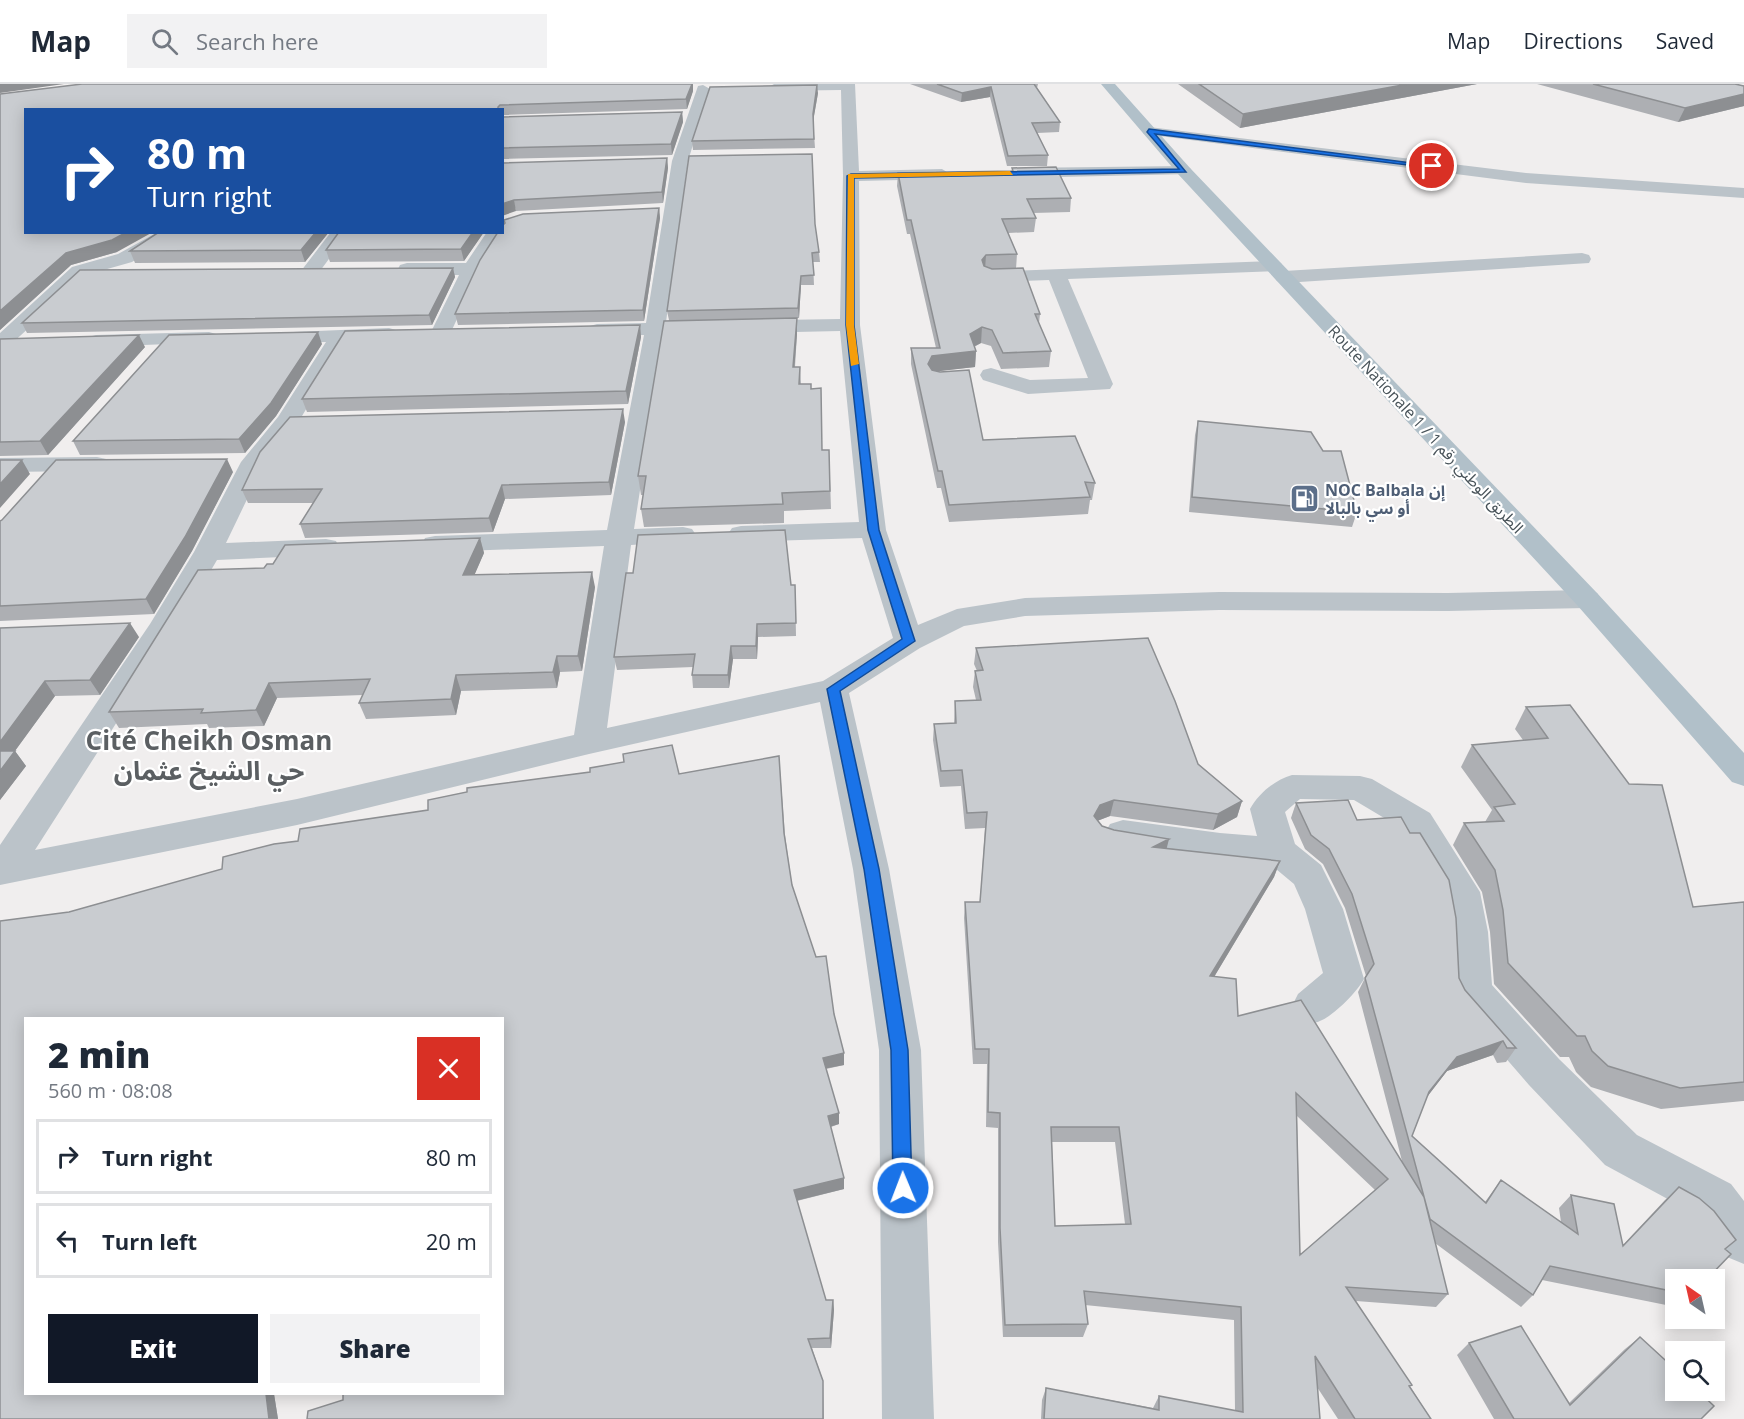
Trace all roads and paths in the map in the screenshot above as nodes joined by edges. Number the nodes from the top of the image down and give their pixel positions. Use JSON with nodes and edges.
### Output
{"nodes":[{"id":1,"x":1108,"y":84,"type":"edge"},
{"id":2,"x":847,"y":85,"type":"edge"},
{"id":3,"x":704,"y":87,"type":"edge"},
{"id":4,"x":758,"y":88,"type":"edge"},
{"id":5,"x":1149,"y":131,"type":"junction"},
{"id":6,"x":1184,"y":171,"type":"junction"},
{"id":7,"x":958,"y":174,"type":"edge"},
{"id":8,"x":994,"y":174,"type":"edge"},
{"id":9,"x":851,"y":176,"type":"junction"},
{"id":10,"x":1744,"y":193,"type":"edge"},
{"id":11,"x":674,"y":210,"type":"junction"},
{"id":12,"x":651,"y":211,"type":"edge"},
{"id":13,"x":168,"y":234,"type":"edge"},
{"id":14,"x":339,"y":234,"type":"edge"},
{"id":15,"x":496,"y":234,"type":"edge"},
{"id":16,"x":1582,"y":259,"type":"dead end"},
{"id":17,"x":471,"y":269,"type":"junction"},
{"id":18,"x":333,"y":270,"type":"edge"},
{"id":19,"x":390,"y":270,"type":"edge"},
{"id":20,"x":79,"y":271,"type":"junction"},
{"id":21,"x":136,"y":271,"type":"edge"},
{"id":22,"x":286,"y":271,"type":"edge"},
{"id":23,"x":310,"y":271,"type":"junction"},
{"id":24,"x":1279,"y":272,"type":"junction"},
{"id":25,"x":1056,"y":274,"type":"junction"},
{"id":26,"x":992,"y":276,"type":"edge"},
{"id":27,"x":850,"y":325,"type":"junction"},
{"id":28,"x":656,"y":329,"type":"junction"},
{"id":29,"x":572,"y":330,"type":"edge"},
{"id":30,"x":465,"y":331,"type":"edge"},
{"id":31,"x":441,"y":332,"type":"junction"},
{"id":32,"x":340,"y":335,"type":"junction"},
{"id":33,"x":260,"y":337,"type":"edge"},
{"id":34,"x":225,"y":338,"type":"edge"},
{"id":35,"x":167,"y":339,"type":"junction"},
{"id":36,"x":72,"y":341,"type":"edge"},
{"id":37,"x":37,"y":342,"type":"edge"},
{"id":38,"x":0,"y":343,"type":"edge"},
{"id":39,"x":143,"y":366,"type":"edge"},
{"id":40,"x":982,"y":370,"type":"dead end"},
{"id":41,"x":617,"y":413,"type":"edge"},
{"id":42,"x":640,"y":413,"type":"junction"},
{"id":43,"x":65,"y":455,"type":"junction"},
{"id":44,"x":115,"y":463,"type":"edge"},
{"id":45,"x":0,"y":465,"type":"edge"},
{"id":46,"x":36,"y":488,"type":"edge"},
{"id":47,"x":873,"y":530,"type":"junction"},
{"id":48,"x":620,"y":537,"type":"junction"},
{"id":49,"x":408,"y":545,"type":"edge"},
{"id":50,"x":349,"y":547,"type":"edge"},
{"id":51,"x":208,"y":552,"type":"junction"},
{"id":52,"x":1587,"y":599,"type":"junction"},
{"id":53,"x":164,"y":625,"type":"junction"},
{"id":54,"x":129,"y":627,"type":"edge"},
{"id":55,"x":909,"y":641,"type":"junction"},
{"id":56,"x":833,"y":689,"type":"junction"},
{"id":57,"x":589,"y":743,"type":"junction"},
{"id":58,"x":1744,"y":774,"type":"edge"},
{"id":59,"x":1111,"y":831,"type":"edge"},
{"id":60,"x":1279,"y":851,"type":"junction"},
{"id":61,"x":1,"y":871,"type":"edge"},
{"id":62,"x":1312,"y":1006,"type":"dead end"},
{"id":63,"x":1744,"y":1240,"type":"edge"},
{"id":64,"x":908,"y":1419,"type":"edge"}],
"edges":[{"from":1,"to":5,"type":"main road","name":"Route Nationale 1 / الطريق الوطني رقم 1"},
{"from":2,"to":4,"type":"street"},
{"from":2,"to":9,"type":"street"},
{"from":3,"to":11,"type":"street"},
{"from":5,"to":6,"type":"main road","name":"Route Nationale 1 / الطريق الوطني رقم 1"},
{"from":5,"to":10,"type":"street"},
{"from":6,"to":8,"type":"street"},
{"from":6,"to":24,"type":"main road","name":"Route Nationale 1 / الطريق الوطني رقم 1"},
{"from":7,"to":9,"type":"street"},
{"from":9,"to":27,"type":"street"},
{"from":11,"to":12,"type":"street"},
{"from":11,"to":28,"type":"street"},
{"from":13,"to":20,"type":"street"},
{"from":14,"to":23,"type":"street"},
{"from":15,"to":17,"type":"street"},
{"from":16,"to":24,"type":"street"},
{"from":17,"to":19,"type":"street"},
{"from":17,"to":31,"type":"street"},
{"from":18,"to":23,"type":"street"},
{"from":20,"to":21,"type":"street"},
{"from":20,"to":38,"type":"street"},
{"from":22,"to":23,"type":"street"},
{"from":24,"to":25,"type":"street"},
{"from":24,"to":52,"type":"main road","name":"Route Nationale 1 / الطريق الوطني رقم 1"},
{"from":25,"to":26,"type":"street"},
{"from":25,"to":40,"type":"street"},
{"from":27,"to":28,"type":"street"},
{"from":27,"to":47,"type":"street"},
{"from":28,"to":29,"type":"street"},
{"from":28,"to":42,"type":"street"},
{"from":30,"to":31,"type":"street"},
{"from":31,"to":32,"type":"street"},
{"from":32,"to":33,"type":"street"},
{"from":32,"to":51,"type":"street"},
{"from":34,"to":35,"type":"street"},
{"from":35,"to":36,"type":"street"},
{"from":35,"to":39,"type":"street"},
{"from":37,"to":38,"type":"street"},
{"from":41,"to":42,"type":"street"},
{"from":42,"to":48,"type":"street"},
{"from":43,"to":44,"type":"street"},
{"from":43,"to":45,"type":"street"},
{"from":43,"to":46,"type":"street"},
{"from":47,"to":48,"type":"street"},
{"from":47,"to":55,"type":"street"},
{"from":48,"to":49,"type":"street"},
{"from":48,"to":57,"type":"street"},
{"from":50,"to":51,"type":"street"},
{"from":51,"to":53,"type":"street"},
{"from":52,"to":55,"type":"street"},
{"from":52,"to":58,"type":"main road","name":"Route Nationale 1 / الطريق الوطني رقم 1"},
{"from":53,"to":54,"type":"street"},
{"from":53,"to":61,"type":"street"},
{"from":55,"to":56,"type":"street"},
{"from":56,"to":57,"type":"street"},
{"from":56,"to":64,"type":"street"},
{"from":57,"to":61,"type":"street"},
{"from":59,"to":60,"type":"street"},
{"from":60,"to":62,"type":"street"},
{"from":60,"to":63,"type":"street"}]}
